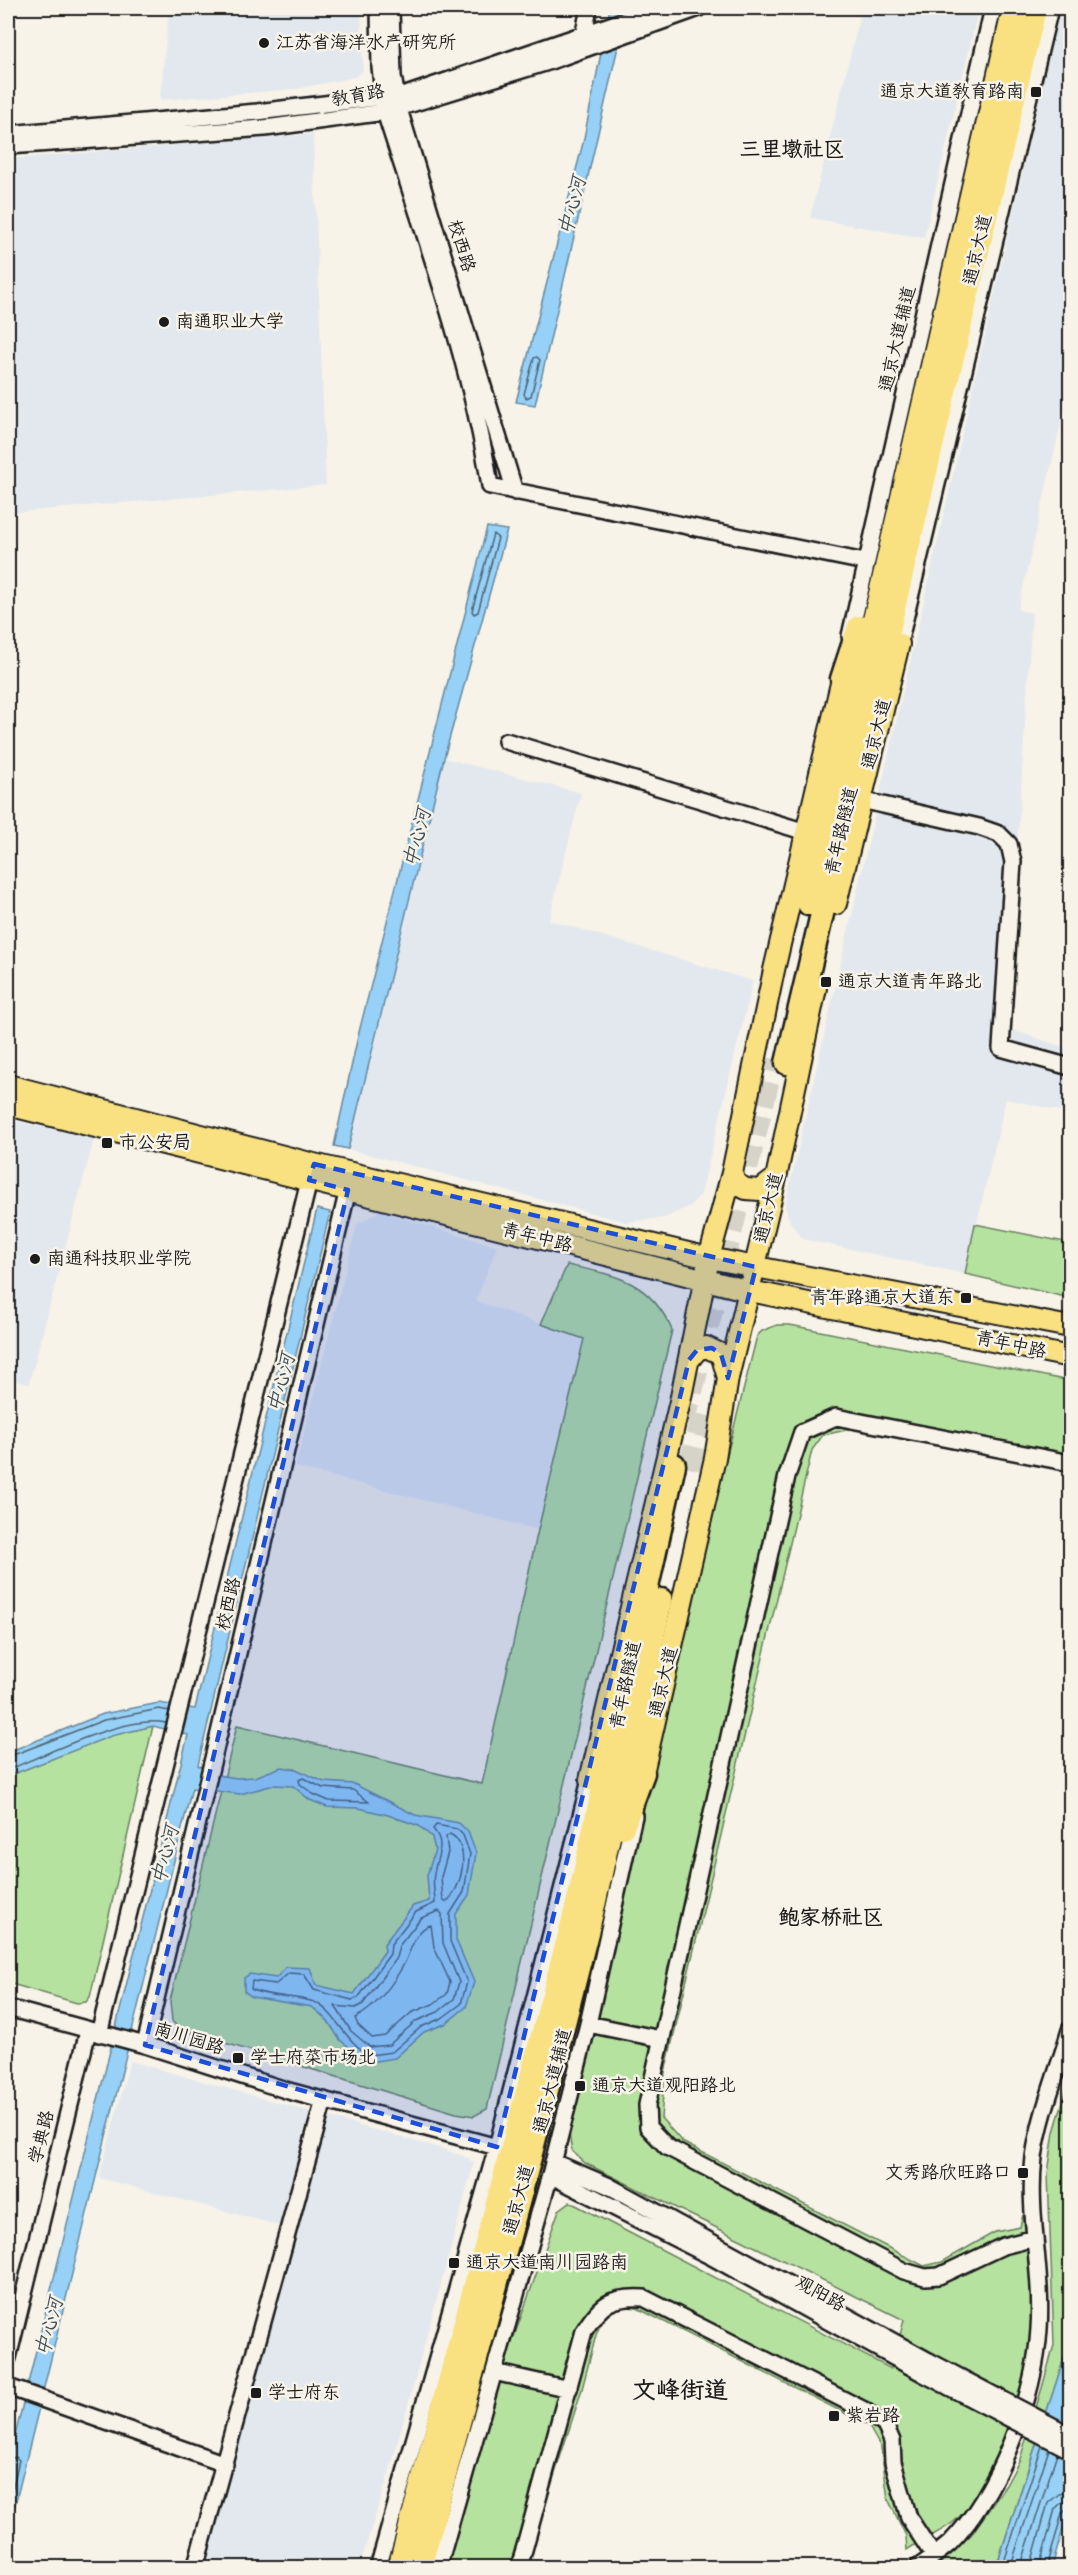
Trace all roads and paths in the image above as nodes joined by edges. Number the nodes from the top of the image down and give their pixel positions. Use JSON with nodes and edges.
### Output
{"nodes":[{"id":1,"x":379,"y":8,"type":"edge"},
{"id":2,"x":391,"y":8,"type":"edge"},
{"id":3,"x":589,"y":8,"type":"edge"},
{"id":4,"x":660,"y":8,"type":"edge"},
{"id":5,"x":699,"y":8,"type":"edge"},
{"id":6,"x":993,"y":8,"type":"edge"},
{"id":7,"x":1014,"y":8,"type":"edge"},
{"id":8,"x":1035,"y":8,"type":"edge"},
{"id":9,"x":1050,"y":8,"type":"edge"},
{"id":10,"x":584,"y":32,"type":"junction"},
{"id":11,"x":391,"y":104,"type":"junction"},
{"id":12,"x":8,"y":134,"type":"edge"},
{"id":13,"x":8,"y":146,"type":"edge"},
{"id":14,"x":515,"y":492,"type":"junction"},
{"id":15,"x":912,"y":492,"type":"junction"},
{"id":16,"x":865,"y":562,"type":"junction"},
{"id":17,"x":899,"y":644,"type":"junction"},
{"id":18,"x":842,"y":679,"type":"junction"},
{"id":19,"x":506,"y":741,"type":"dead end"},
{"id":20,"x":861,"y":800,"type":"junction"},
{"id":21,"x":806,"y":832,"type":"junction"},
{"id":22,"x":780,"y":1061,"type":"tunnel mouth"},
{"id":23,"x":1071,"y":1067,"type":"edge"},
{"id":24,"x":8,"y":1085,"type":"edge"},
{"id":25,"x":8,"y":1105,"type":"edge"},
{"id":26,"x":312,"y":1172,"type":"junction"},
{"id":27,"x":732,"y":1173,"type":"junction"},
{"id":28,"x":776,"y":1178,"type":"junction"},
{"id":29,"x":350,"y":1181,"type":"junction"},
{"id":30,"x":709,"y":1258,"type":"junction"},
{"id":31,"x":756,"y":1267,"type":"junction"},
{"id":32,"x":704,"y":1280,"type":"junction"},
{"id":33,"x":750,"y":1291,"type":"junction"},
{"id":34,"x":1070,"y":1326,"type":"edge"},
{"id":35,"x":1071,"y":1357,"type":"edge"},
{"id":36,"x":689,"y":1360,"type":"junction"},
{"id":37,"x":728,"y":1378,"type":"junction"},
{"id":38,"x":1071,"y":1463,"type":"edge"},
{"id":39,"x":682,"y":1466,"type":"tunnel mouth"},
{"id":40,"x":643,"y":1773,"type":"junction"},
{"id":41,"x":590,"y":1780,"type":"junction"},
{"id":42,"x":586,"y":1903,"type":"junction"},
{"id":43,"x":8,"y":2008,"type":"edge"},
{"id":44,"x":588,"y":2024,"type":"junction"},
{"id":45,"x":1071,"y":2030,"type":"edge"},
{"id":46,"x":97,"y":2033,"type":"junction"},
{"id":47,"x":661,"y":2039,"type":"junction"},
{"id":48,"x":140,"y":2044,"type":"junction"},
{"id":49,"x":324,"y":2100,"type":"junction"},
{"id":50,"x":497,"y":2147,"type":"junction"},
{"id":51,"x":551,"y":2168,"type":"junction"},
{"id":52,"x":1035,"y":2238,"type":"junction"},
{"id":53,"x":8,"y":2358,"type":"edge"},
{"id":54,"x":927,"y":2368,"type":"junction"},
{"id":55,"x":494,"y":2372,"type":"junction"},
{"id":56,"x":8,"y":2387,"type":"edge"},
{"id":57,"x":569,"y":2389,"type":"junction"},
{"id":58,"x":1071,"y":2435,"type":"edge"},
{"id":59,"x":1071,"y":2450,"type":"edge"},
{"id":60,"x":225,"y":2464,"type":"junction"},
{"id":61,"x":933,"y":2555,"type":"junction"},
{"id":62,"x":195,"y":2568,"type":"edge"},
{"id":63,"x":378,"y":2568,"type":"edge"},
{"id":64,"x":399,"y":2568,"type":"edge"},
{"id":65,"x":420,"y":2568,"type":"edge"},
{"id":66,"x":438,"y":2568,"type":"edge"},
{"id":67,"x":519,"y":2568,"type":"edge"},
{"id":68,"x":917,"y":2568,"type":"edge"}],
"edges":[{"from":1,"to":11,"type":"street","name":"校西路"},
{"from":2,"to":11,"type":"street","name":"校西路"},
{"from":3,"to":10,"type":"street"},
{"from":4,"to":10,"type":"street","name":"教育路"},
{"from":5,"to":11,"type":"street","name":"教育路"},
{"from":6,"to":16,"type":"street","name":"通京大道辅道"},
{"from":7,"to":15,"type":"highway","name":"通京大道"},
{"from":8,"to":15,"type":"highway","name":"通京大道"},
{"from":9,"to":17,"type":"street"},
{"from":10,"to":11,"type":"street","name":"教育路"},
{"from":11,"to":12,"type":"street","name":"教育路"},
{"from":11,"to":13,"type":"street","name":"教育路"},
{"from":11,"to":14,"type":"street","name":"校西路"},
{"from":11,"to":14,"type":"street","name":"校西路"},
{"from":14,"to":16,"type":"street"},
{"from":15,"to":17,"type":"highway"},
{"from":15,"to":18,"type":"highway"},
{"from":15,"to":22,"type":"highway","name":"青年路隧道"},
{"from":16,"to":18,"type":"street","name":"通京大道辅道"},
{"from":17,"to":20,"type":"main road","name":"通京大道"},
{"from":18,"to":21,"type":"main road"},
{"from":19,"to":21,"type":"street"},
{"from":20,"to":23,"type":"street"},
{"from":20,"to":28,"type":"main road","name":"通京大道"},
{"from":21,"to":27,"type":"main road"},
{"from":24,"to":26,"type":"main road","name":"青年中路"},
{"from":25,"to":26,"type":"main road","name":"青年中路"},
{"from":26,"to":29,"type":"main road","name":"青年中路"},
{"from":26,"to":46,"type":"street","name":"校西路"},
{"from":27,"to":28,"type":"main road"},
{"from":27,"to":30,"type":"main road"},
{"from":28,"to":31,"type":"main road","name":"通京大道"},
{"from":29,"to":30,"type":"main road","name":"青年中路"},
{"from":29,"to":32,"type":"main road","name":"青年中路"},
{"from":29,"to":48,"type":"street","name":"校西路"},
{"from":30,"to":31,"type":"main road","name":"青年中路"},
{"from":30,"to":32,"type":"main road"},
{"from":31,"to":33,"type":"main road","name":"通京大道"},
{"from":31,"to":34,"type":"main road","name":"青年中路"},
{"from":32,"to":33,"type":"main road","name":"青年中路"},
{"from":32,"to":36,"type":"main road"},
{"from":33,"to":35,"type":"main road","name":"青年中路"},
{"from":33,"to":37,"type":"main road","name":"通京大道"},
{"from":36,"to":37,"type":"main road"},
{"from":36,"to":41,"type":"main road"},
{"from":37,"to":40,"type":"main road","name":"通京大道"},
{"from":38,"to":47,"type":"street"},
{"from":39,"to":42,"type":"highway","name":"青年路隧道"},
{"from":40,"to":42,"type":"highway"},
{"from":40,"to":44,"type":"street","name":"通京大道辅道"},
{"from":41,"to":42,"type":"highway"},
{"from":41,"to":50,"type":"street"},
{"from":42,"to":64,"type":"highway","name":"通京大道"},
{"from":42,"to":65,"type":"highway","name":"通京大道"},
{"from":43,"to":46,"type":"street","name":"南川园路"},
{"from":44,"to":47,"type":"street"},
{"from":44,"to":51,"type":"street","name":"通京大道辅道"},
{"from":45,"to":52,"type":"street"},
{"from":46,"to":48,"type":"street","name":"南川园路"},
{"from":46,"to":53,"type":"street","name":"学典路"},
{"from":47,"to":52,"type":"street"},
{"from":48,"to":49,"type":"street","name":"南川园路"},
{"from":49,"to":50,"type":"street","name":"南川园路"},
{"from":49,"to":60,"type":"street"},
{"from":50,"to":63,"type":"street"},
{"from":51,"to":54,"type":"street","name":"观阳路"},
{"from":51,"to":55,"type":"street","name":"通京大道辅道"},
{"from":52,"to":61,"type":"street"},
{"from":54,"to":58,"type":"street","name":"观阳路","bridge":true},
{"from":54,"to":59,"type":"street","name":"观阳路","bridge":true},
{"from":55,"to":57,"type":"street"},
{"from":55,"to":66,"type":"street","name":"通京大道辅道"},
{"from":56,"to":60,"type":"street"},
{"from":57,"to":61,"type":"street"},
{"from":57,"to":67,"type":"street"},
{"from":60,"to":62,"type":"street"},
{"from":61,"to":68,"type":"street"}]}
